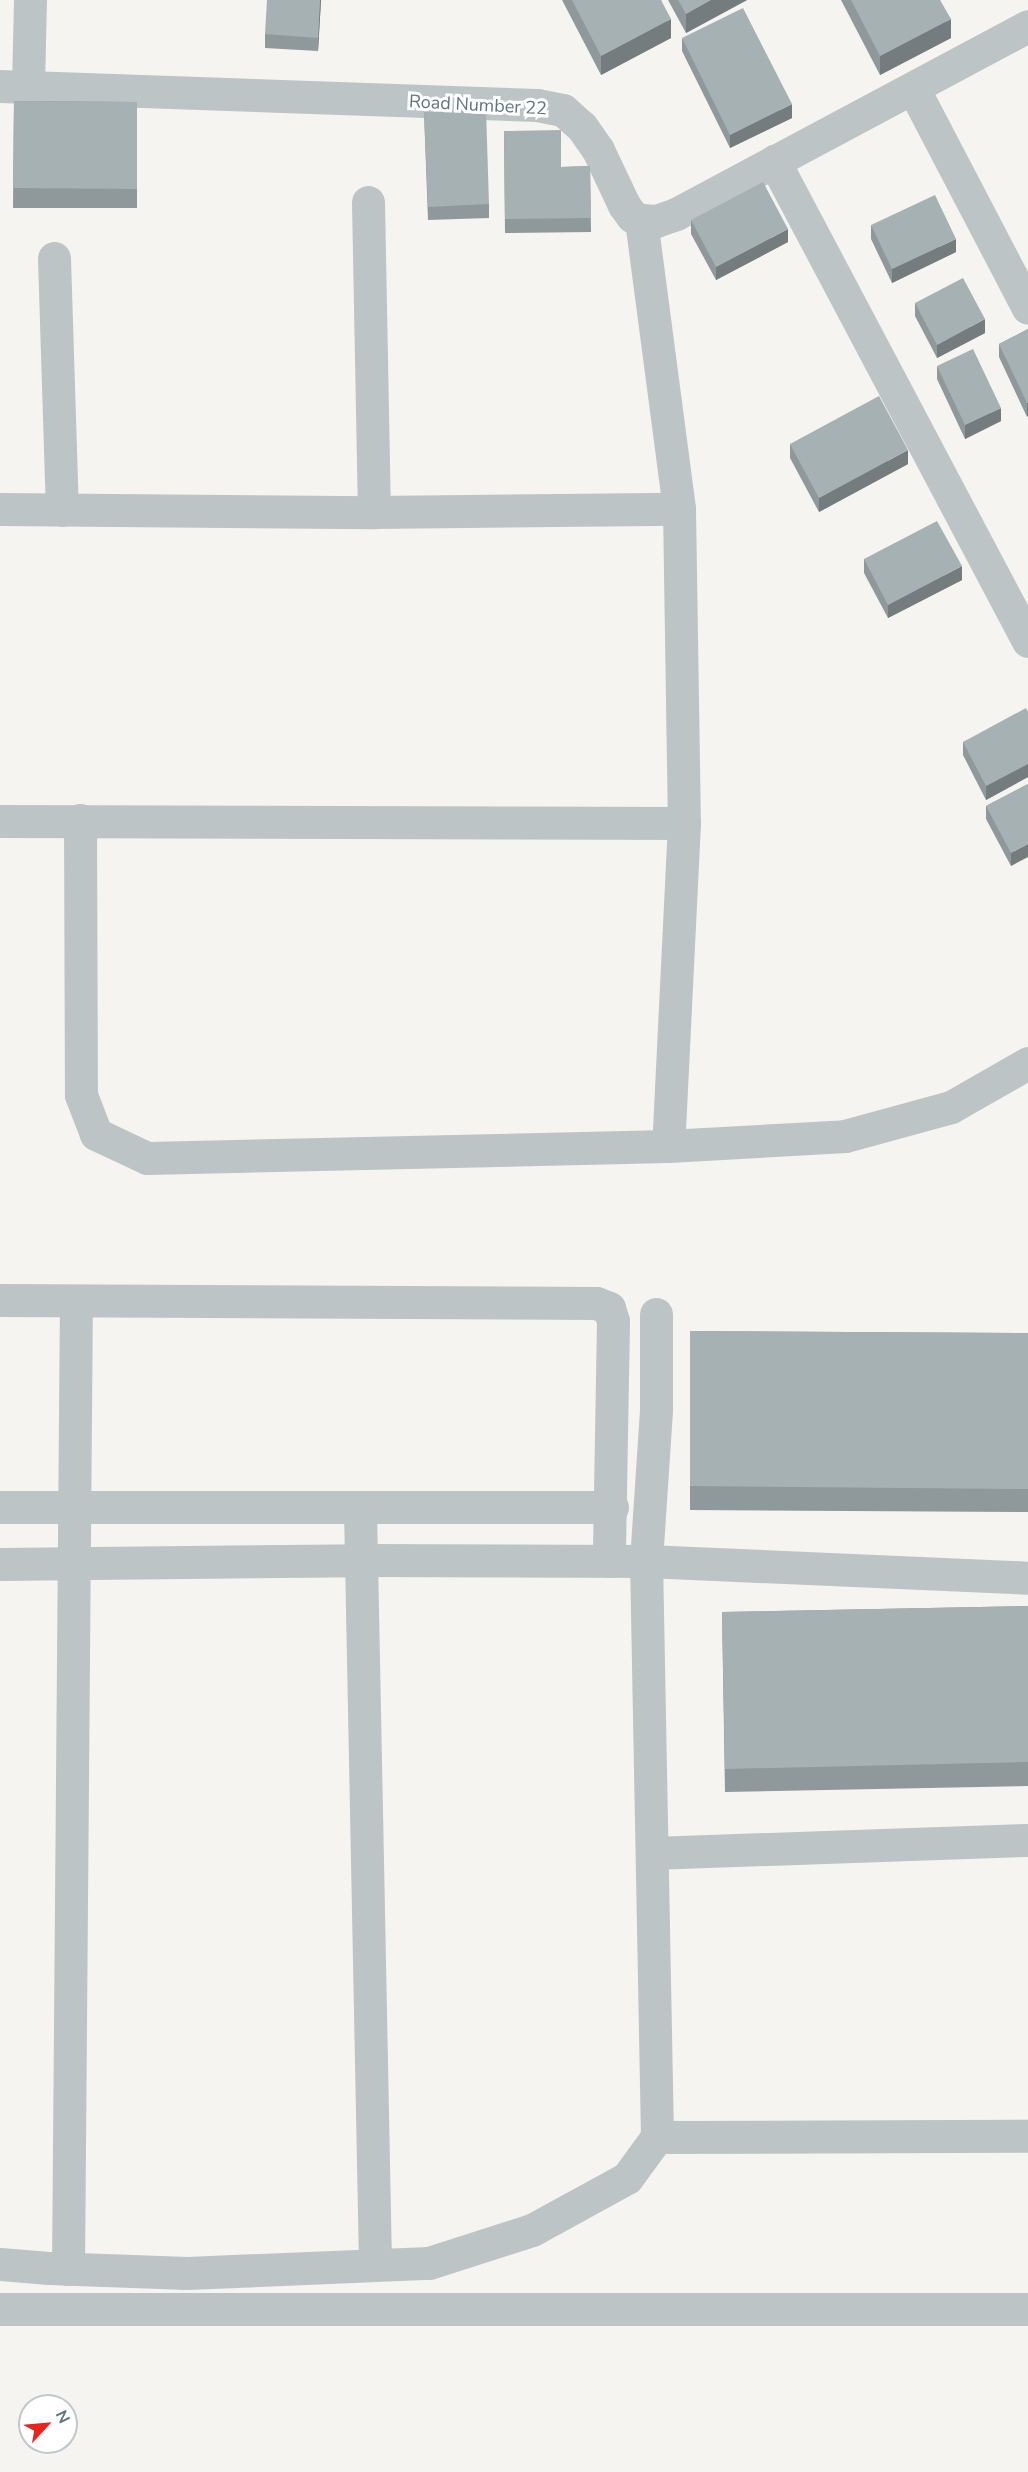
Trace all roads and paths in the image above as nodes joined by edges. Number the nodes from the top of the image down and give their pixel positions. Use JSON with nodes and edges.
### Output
{"nodes":[{"id":1,"x":30,"y":0,"type":"edge"},
{"id":2,"x":1028,"y":26,"type":"edge"},
{"id":3,"x":14,"y":87,"type":"edge"},
{"id":4,"x":913,"y":88,"type":"junction"},
{"id":5,"x":774,"y":160,"type":"junction"},
{"id":6,"x":368,"y":202,"type":"dead end"},
{"id":7,"x":641,"y":220,"type":"junction"},
{"id":8,"x":54,"y":258,"type":"dead end"},
{"id":9,"x":1028,"y":308,"type":"edge"},
{"id":10,"x":0,"y":509,"type":"edge"},
{"id":11,"x":62,"y":510,"type":"junction"},
{"id":12,"x":679,"y":510,"type":"junction"},
{"id":13,"x":374,"y":512,"type":"junction"},
{"id":14,"x":1028,"y":641,"type":"edge"},
{"id":15,"x":80,"y":820,"type":"junction"},
{"id":16,"x":0,"y":821,"type":"edge"},
{"id":17,"x":684,"y":824,"type":"junction"},
{"id":18,"x":1028,"y":1063,"type":"edge"},
{"id":19,"x":668,"y":1146,"type":"junction"},
{"id":20,"x":0,"y":1300,"type":"edge"},
{"id":21,"x":76,"y":1301,"type":"junction"},
{"id":22,"x":656,"y":1314,"type":"dead end"},
{"id":23,"x":73,"y":1506,"type":"junction"},
{"id":24,"x":0,"y":1507,"type":"edge"},
{"id":25,"x":612,"y":1507,"type":"junction"},
{"id":26,"x":360,"y":1509,"type":"junction"},
{"id":27,"x":363,"y":1560,"type":"junction"},
{"id":28,"x":609,"y":1561,"type":"junction"},
{"id":29,"x":646,"y":1561,"type":"junction"},
{"id":30,"x":73,"y":1563,"type":"junction"},
{"id":31,"x":0,"y":1564,"type":"edge"},
{"id":32,"x":1028,"y":1578,"type":"edge"},
{"id":33,"x":1028,"y":1840,"type":"edge"},
{"id":34,"x":652,"y":1853,"type":"junction"},
{"id":35,"x":1028,"y":2136,"type":"edge"},
{"id":36,"x":657,"y":2137,"type":"junction"},
{"id":37,"x":0,"y":2264,"type":"edge"},
{"id":38,"x":375,"y":2265,"type":"junction"},
{"id":39,"x":68,"y":2269,"type":"junction"},
{"id":40,"x":0,"y":2309,"type":"edge"},
{"id":41,"x":1028,"y":2309,"type":"edge"}],
"edges":[{"from":1,"to":3,"type":"street"},
{"from":2,"to":4,"type":"street"},
{"from":3,"to":7,"type":"street","name":"Road Number 22"},
{"from":4,"to":5,"type":"street"},
{"from":4,"to":9,"type":"street"},
{"from":5,"to":7,"type":"street"},
{"from":5,"to":14,"type":"street"},
{"from":6,"to":13,"type":"street"},
{"from":7,"to":12,"type":"street"},
{"from":8,"to":11,"type":"street"},
{"from":10,"to":11,"type":"street"},
{"from":11,"to":13,"type":"street"},
{"from":12,"to":13,"type":"street"},
{"from":12,"to":17,"type":"street"},
{"from":15,"to":16,"type":"street"},
{"from":15,"to":17,"type":"street"},
{"from":15,"to":19,"type":"street"},
{"from":17,"to":19,"type":"street"},
{"from":18,"to":19,"type":"street"},
{"from":20,"to":21,"type":"street"},
{"from":21,"to":23,"type":"street"},
{"from":21,"to":25,"type":"street"},
{"from":22,"to":29,"type":"street"},
{"from":23,"to":24,"type":"street"},
{"from":23,"to":26,"type":"street"},
{"from":23,"to":30,"type":"street"},
{"from":25,"to":26,"type":"street"},
{"from":25,"to":28,"type":"street"},
{"from":26,"to":27,"type":"street"},
{"from":27,"to":28,"type":"street"},
{"from":27,"to":30,"type":"street"},
{"from":27,"to":38,"type":"street"},
{"from":28,"to":29,"type":"street"},
{"from":29,"to":32,"type":"street"},
{"from":29,"to":34,"type":"street"},
{"from":30,"to":31,"type":"street"},
{"from":30,"to":39,"type":"street"},
{"from":33,"to":34,"type":"street"},
{"from":34,"to":36,"type":"street"},
{"from":35,"to":36,"type":"street"},
{"from":36,"to":38,"type":"street"},
{"from":37,"to":39,"type":"street"},
{"from":38,"to":39,"type":"street"},
{"from":40,"to":41,"type":"street"}]}
